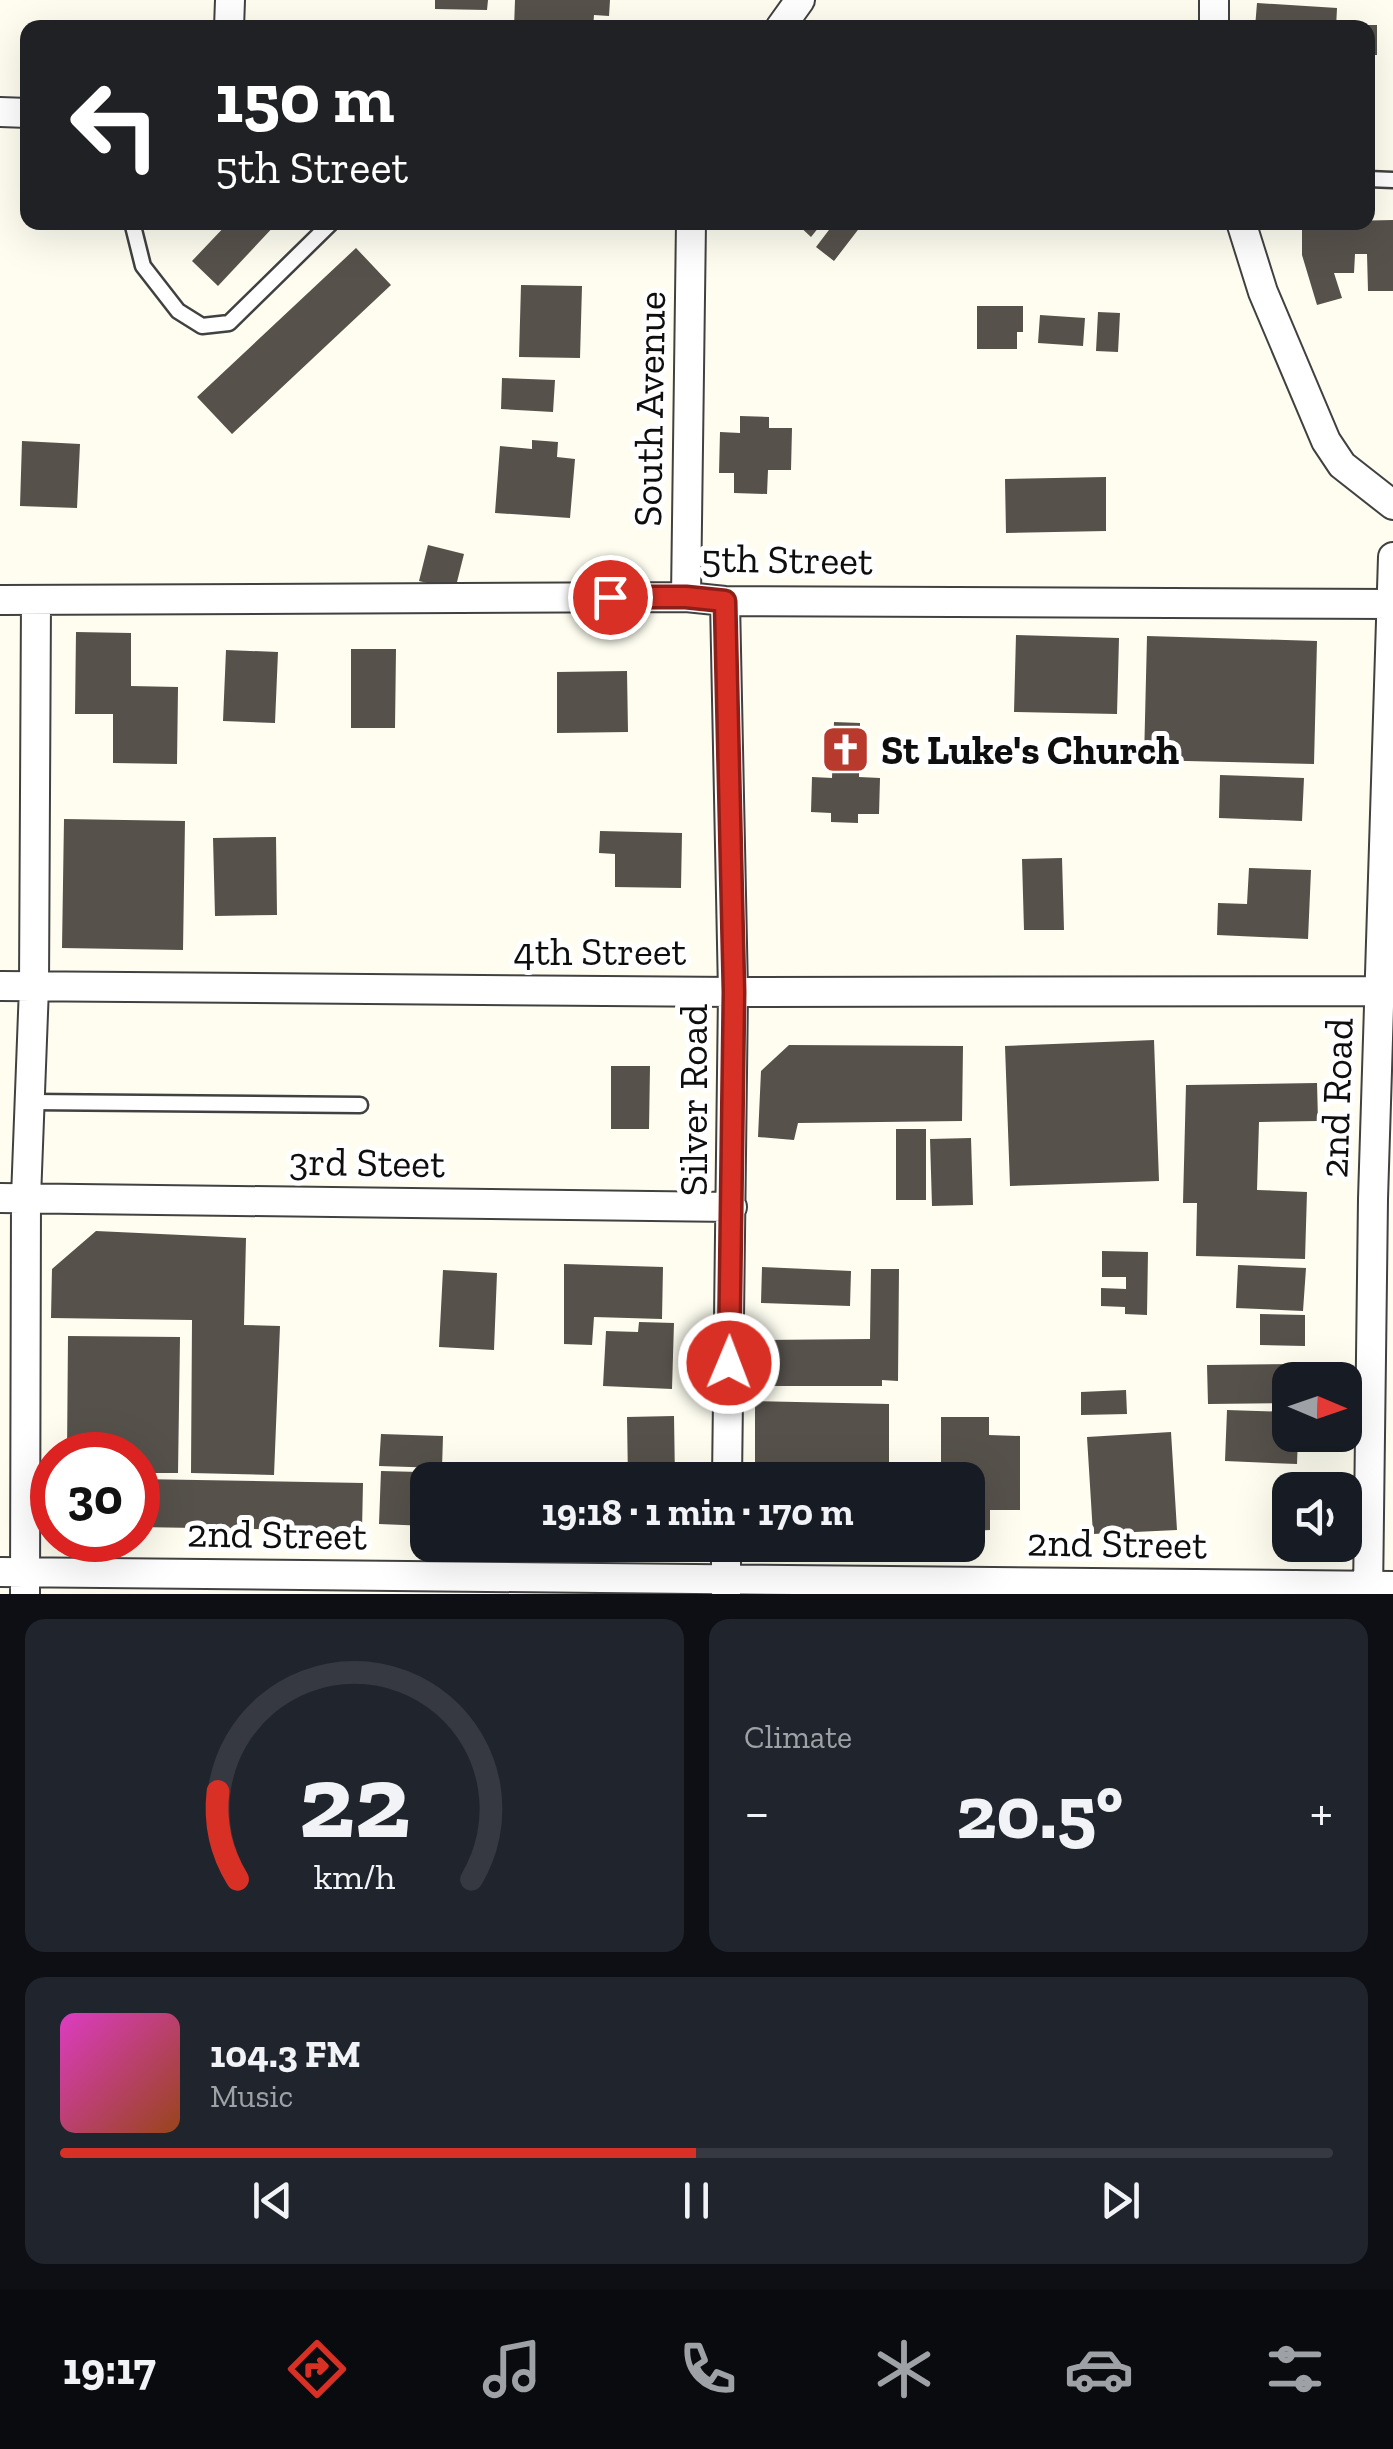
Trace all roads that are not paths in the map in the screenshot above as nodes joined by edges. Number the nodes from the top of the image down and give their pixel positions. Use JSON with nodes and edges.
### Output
{"nodes":[{"id":1,"x":134,"y":230,"type":"edge"},
{"id":2,"x":324,"y":230,"type":"edge"},
{"id":3,"x":691,"y":230,"type":"edge"},
{"id":4,"x":1244,"y":230,"type":"edge"},
{"id":5,"x":1393,"y":505,"type":"edge"},
{"id":6,"x":1393,"y":557,"type":"edge"},
{"id":7,"x":686,"y":597,"type":"junction"},
{"id":8,"x":0,"y":600,"type":"edge"},
{"id":9,"x":36,"y":600,"type":"junction"},
{"id":10,"x":725,"y":601,"type":"junction"},
{"id":11,"x":1392,"y":604,"type":"edge"},
{"id":12,"x":0,"y":986,"type":"edge"},
{"id":13,"x":34,"y":987,"type":"junction"},
{"id":14,"x":1380,"y":991,"type":"junction"},
{"id":15,"x":734,"y":992,"type":"junction"},
{"id":16,"x":30,"y":1102,"type":"junction"},
{"id":17,"x":360,"y":1105,"type":"dead end"},
{"id":18,"x":13,"y":1198,"type":"edge"},
{"id":19,"x":1383,"y":1199,"type":"edge"},
{"id":20,"x":732,"y":1207,"type":"junction"},
{"id":21,"x":727,"y":1462,"type":"edge"},
{"id":22,"x":17,"y":1579,"type":"edge"},
{"id":23,"x":726,"y":1586,"type":"edge"},
{"id":24,"x":1376,"y":1589,"type":"edge"}],
"edges":[{"from":1,"to":2,"type":"lane"},
{"from":3,"to":7,"type":"street","name":"South Avenue"},
{"from":4,"to":5,"type":"street"},
{"from":6,"to":11,"type":"street","name":"2nd Road"},
{"from":7,"to":9,"type":"street","name":"5th Street"},
{"from":7,"to":10,"type":"street","name":"5th Street"},
{"from":8,"to":9,"type":"street","name":"5th Street"},
{"from":9,"to":13,"type":"street"},
{"from":10,"to":11,"type":"street","name":"5th Street"},
{"from":10,"to":15,"type":"street","name":"Silver Road"},
{"from":11,"to":14,"type":"street","name":"2nd Road"},
{"from":12,"to":13,"type":"street","name":"4th Street"},
{"from":13,"to":15,"type":"street","name":"4th Street"},
{"from":13,"to":16,"type":"street"},
{"from":14,"to":15,"type":"street","name":"4th Street"},
{"from":14,"to":19,"type":"street","name":"2nd Road"},
{"from":15,"to":20,"type":"street","name":"Silver Road"},
{"from":16,"to":17,"type":"lane"},
{"from":16,"to":18,"type":"street"},
{"from":18,"to":20,"type":"street","name":"3rd Steet"},
{"from":18,"to":22,"type":"street"},
{"from":19,"to":24,"type":"street","name":"2nd Road"},
{"from":20,"to":21,"type":"street","name":"Silver Road"},
{"from":22,"to":23,"type":"street","name":"2nd Street"},
{"from":23,"to":24,"type":"street","name":"2nd Street"}]}
